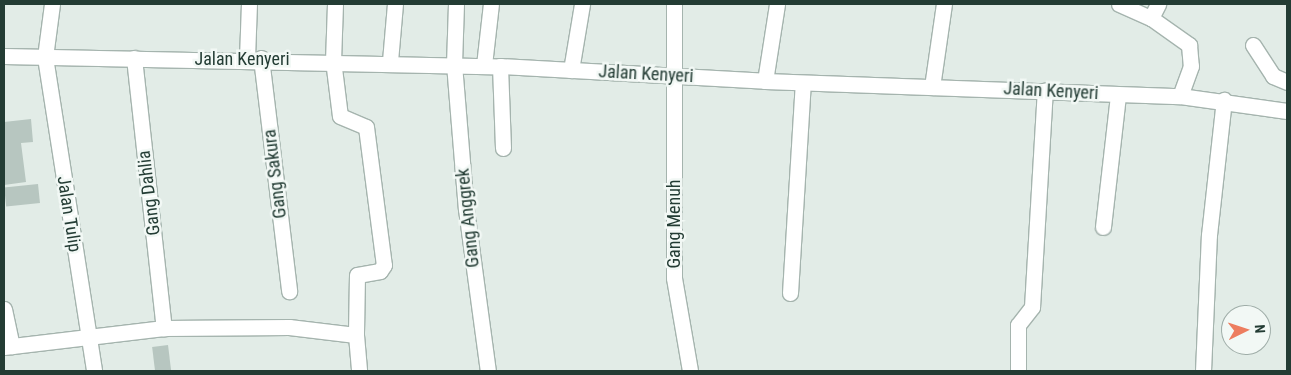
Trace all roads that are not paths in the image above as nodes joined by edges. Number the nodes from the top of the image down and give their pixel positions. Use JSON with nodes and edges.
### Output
{"nodes":[{"id":1,"x":52,"y":4,"type":"edge"},
{"id":2,"x":249,"y":4,"type":"edge"},
{"id":3,"x":335,"y":4,"type":"edge"},
{"id":4,"x":395,"y":4,"type":"edge"},
{"id":5,"x":456,"y":4,"type":"edge"},
{"id":6,"x":491,"y":4,"type":"edge"},
{"id":7,"x":582,"y":4,"type":"edge"},
{"id":8,"x":674,"y":4,"type":"edge"},
{"id":9,"x":777,"y":4,"type":"edge"},
{"id":10,"x":944,"y":4,"type":"edge"},
{"id":11,"x":1119,"y":4,"type":"edge"},
{"id":12,"x":1158,"y":4,"type":"edge"},
{"id":13,"x":1151,"y":18,"type":"junction"},
{"id":14,"x":1253,"y":45,"type":"dead end"},
{"id":15,"x":4,"y":56,"type":"edge"},
{"id":16,"x":45,"y":57,"type":"junction"},
{"id":17,"x":134,"y":58,"type":"junction"},
{"id":18,"x":254,"y":58,"type":"junction"},
{"id":19,"x":333,"y":60,"type":"junction"},
{"id":20,"x":390,"y":61,"type":"junction"},
{"id":21,"x":454,"y":64,"type":"junction"},
{"id":22,"x":484,"y":65,"type":"junction"},
{"id":23,"x":500,"y":66,"type":"junction"},
{"id":24,"x":571,"y":70,"type":"junction"},
{"id":25,"x":674,"y":75,"type":"junction"},
{"id":26,"x":765,"y":81,"type":"junction"},
{"id":27,"x":1287,"y":82,"type":"edge"},
{"id":28,"x":803,"y":83,"type":"junction"},
{"id":29,"x":932,"y":86,"type":"junction"},
{"id":30,"x":1045,"y":90,"type":"junction"},
{"id":31,"x":1118,"y":95,"type":"junction"},
{"id":32,"x":1180,"y":96,"type":"junction"},
{"id":33,"x":1224,"y":100,"type":"junction"},
{"id":34,"x":1287,"y":111,"type":"edge"},
{"id":35,"x":504,"y":148,"type":"dead end"},
{"id":36,"x":1102,"y":227,"type":"dead end"},
{"id":37,"x":289,"y":290,"type":"dead end"},
{"id":38,"x":790,"y":293,"type":"dead end"},
{"id":39,"x":4,"y":309,"type":"edge"},
{"id":40,"x":164,"y":328,"type":"junction"},
{"id":41,"x":88,"y":336,"type":"junction"},
{"id":42,"x":356,"y":336,"type":"junction"},
{"id":43,"x":8,"y":346,"type":"edge"},
{"id":44,"x":94,"y":371,"type":"edge"},
{"id":45,"x":359,"y":371,"type":"edge"},
{"id":46,"x":488,"y":371,"type":"edge"},
{"id":47,"x":690,"y":371,"type":"edge"},
{"id":48,"x":1018,"y":371,"type":"edge"},
{"id":49,"x":1203,"y":371,"type":"edge"}],
"edges":[{"from":1,"to":16,"type":"street","name":"Jalan Tulip"},
{"from":2,"to":18,"type":"street","name":"Gang Sakura"},
{"from":3,"to":19,"type":"street"},
{"from":4,"to":20,"type":"street"},
{"from":5,"to":21,"type":"street","name":"Gang Anggrek"},
{"from":6,"to":22,"type":"street"},
{"from":7,"to":24,"type":"street"},
{"from":8,"to":25,"type":"street","name":"Gang Menuh"},
{"from":9,"to":26,"type":"street"},
{"from":10,"to":29,"type":"street"},
{"from":11,"to":13,"type":"street"},
{"from":12,"to":13,"type":"street"},
{"from":13,"to":32,"type":"street"},
{"from":14,"to":27,"type":"street"},
{"from":15,"to":16,"type":"street","name":"Jalan Kenyeri"},
{"from":16,"to":17,"type":"street","name":"Jalan Kenyeri"},
{"from":16,"to":41,"type":"street","name":"Jalan Tulip"},
{"from":17,"to":18,"type":"street","name":"Jalan Kenyeri"},
{"from":17,"to":40,"type":"street","name":"Gang Dahlia"},
{"from":18,"to":19,"type":"street","name":"Jalan Kenyeri"},
{"from":18,"to":37,"type":"street","name":"Gang Sakura"},
{"from":19,"to":20,"type":"street","name":"Jalan Kenyeri"},
{"from":19,"to":42,"type":"street"},
{"from":20,"to":21,"type":"street","name":"Jalan Kenyeri"},
{"from":21,"to":22,"type":"street","name":"Jalan Kenyeri"},
{"from":21,"to":46,"type":"street","name":"Gang Anggrek"},
{"from":22,"to":23,"type":"street","name":"Jalan Kenyeri"},
{"from":23,"to":24,"type":"street","name":"Jalan Kenyeri"},
{"from":23,"to":35,"type":"street"},
{"from":24,"to":25,"type":"street","name":"Jalan Kenyeri"},
{"from":25,"to":26,"type":"street","name":"Jalan Kenyeri"},
{"from":25,"to":47,"type":"street","name":"Gang Menuh"},
{"from":26,"to":28,"type":"street","name":"Jalan Kenyeri"},
{"from":28,"to":29,"type":"street","name":"Jalan Kenyeri"},
{"from":28,"to":38,"type":"street"},
{"from":29,"to":30,"type":"street","name":"Jalan Kenyeri"},
{"from":30,"to":31,"type":"street","name":"Jalan Kenyeri"},
{"from":30,"to":48,"type":"street"},
{"from":31,"to":32,"type":"street","name":"Jalan Kenyeri"},
{"from":31,"to":36,"type":"street"},
{"from":32,"to":33,"type":"street","name":"Jalan Kenyeri"},
{"from":33,"to":34,"type":"street","name":"Jalan Kenyeri"},
{"from":33,"to":49,"type":"street"},
{"from":39,"to":43,"type":"street"},
{"from":40,"to":41,"type":"street"},
{"from":40,"to":42,"type":"street"},
{"from":41,"to":43,"type":"street"},
{"from":41,"to":44,"type":"street","name":"Jalan Tulip"},
{"from":42,"to":45,"type":"street"}]}
